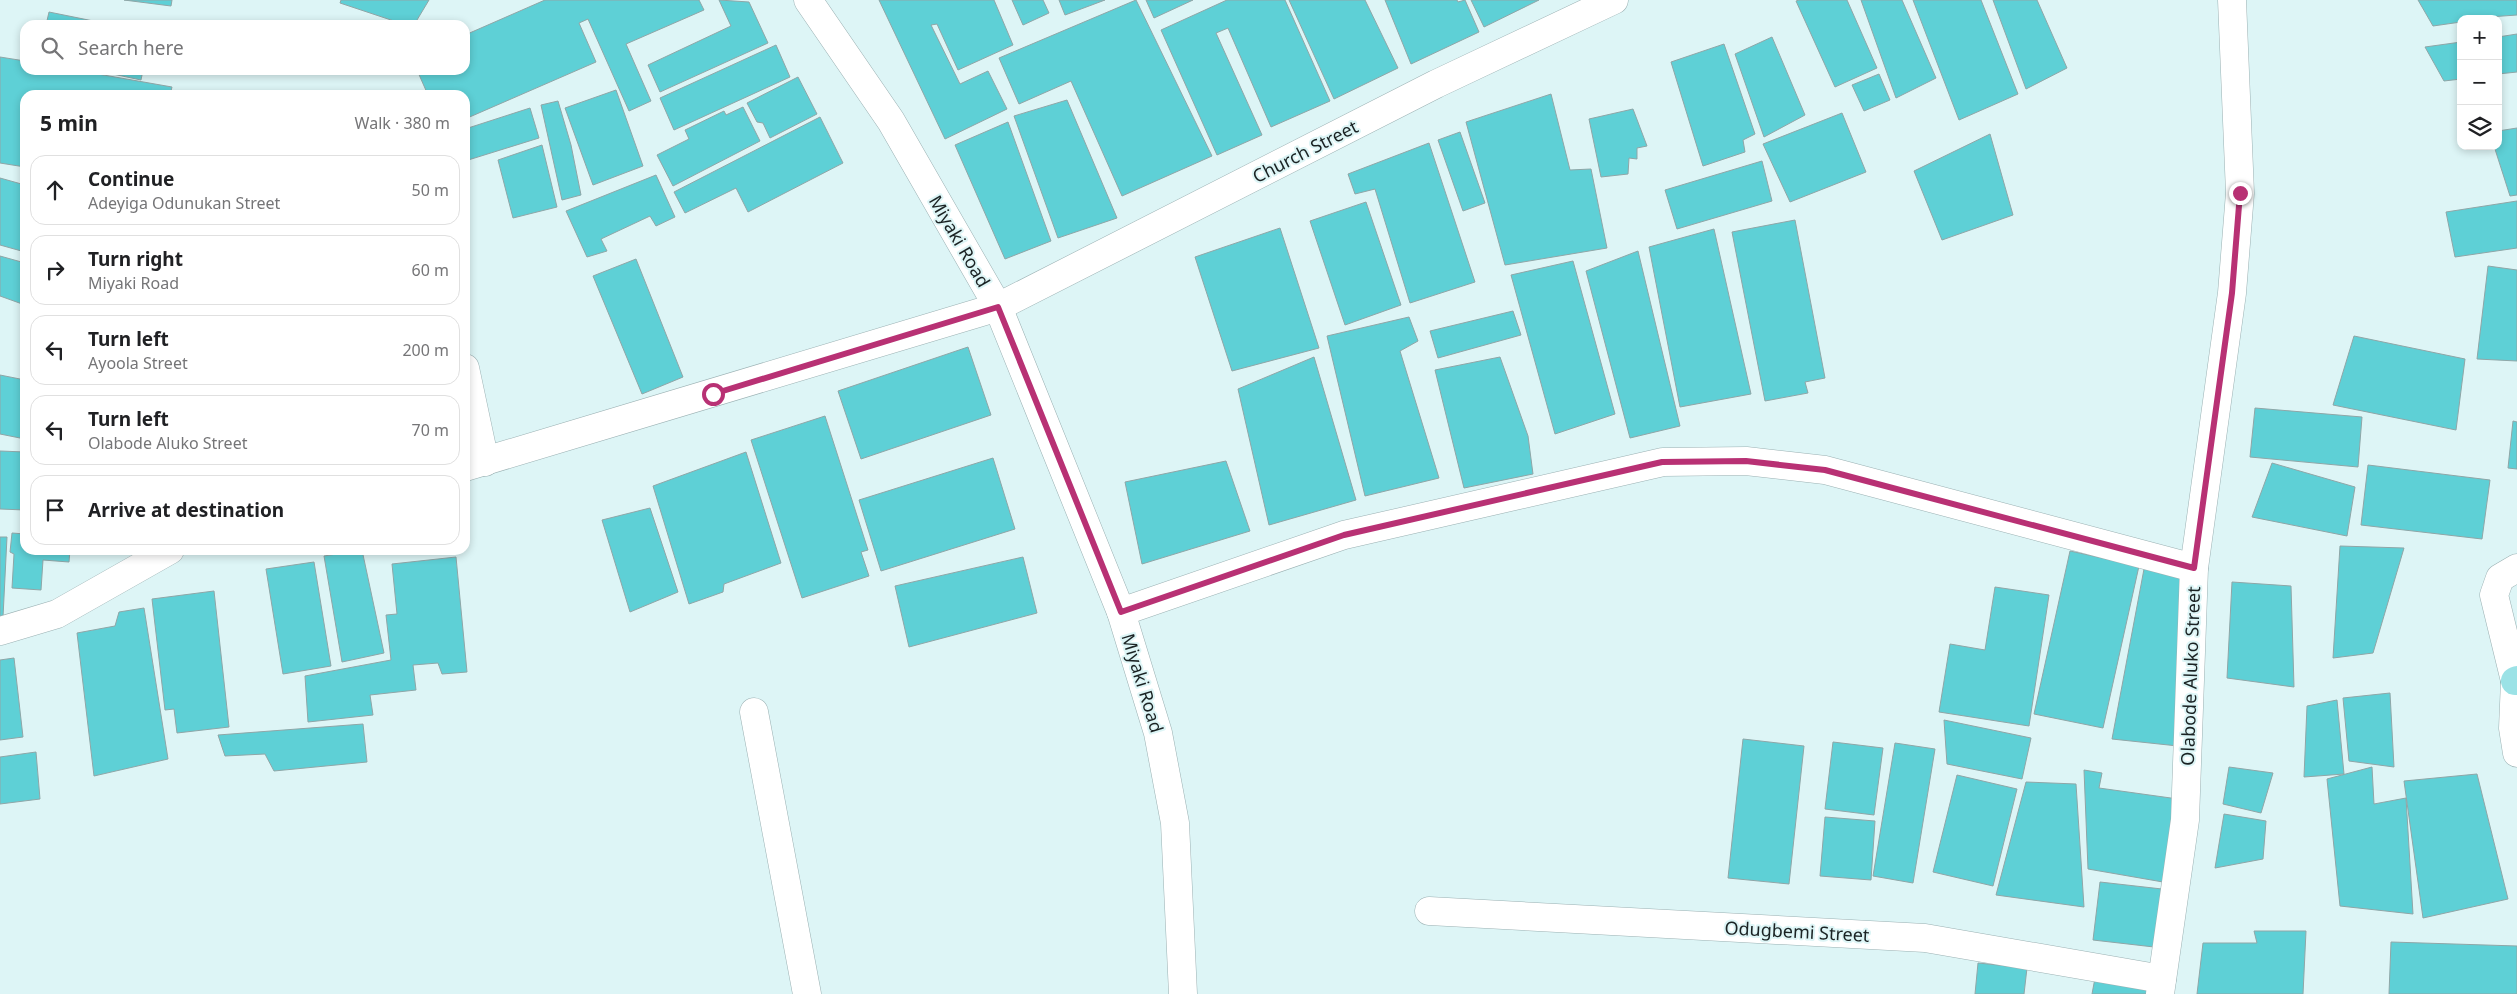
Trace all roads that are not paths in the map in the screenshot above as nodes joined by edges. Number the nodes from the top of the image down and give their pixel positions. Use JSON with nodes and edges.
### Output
{"nodes":[{"id":1,"x":808,"y":0,"type":"edge"},
{"id":2,"x":1614,"y":0,"type":"edge"},
{"id":3,"x":2232,"y":0,"type":"edge"},
{"id":4,"x":998,"y":307,"type":"junction"},
{"id":5,"x":470,"y":416,"type":"edge"},
{"id":6,"x":475,"y":465,"type":"edge"},
{"id":7,"x":161,"y":555,"type":"edge"},
{"id":8,"x":2194,"y":568,"type":"junction"},
{"id":9,"x":2517,"y":568,"type":"edge"},
{"id":10,"x":1121,"y":612,"type":"junction"},
{"id":11,"x":0,"y":631,"type":"edge"},
{"id":12,"x":2516,"y":680,"type":"edge"},
{"id":13,"x":754,"y":712,"type":"dead end"},
{"id":14,"x":2517,"y":753,"type":"edge"},
{"id":15,"x":1429,"y":911,"type":"dead end"},
{"id":16,"x":2161,"y":986,"type":"edge"},
{"id":17,"x":807,"y":994,"type":"edge"},
{"id":18,"x":1183,"y":994,"type":"edge"}],
"edges":[{"from":1,"to":4,"type":"street","name":"Miyaki Road"},
{"from":2,"to":4,"type":"street","name":"Church Street"},
{"from":3,"to":8,"type":"street","name":"Olabode Aluko Street"},
{"from":4,"to":6,"type":"street","name":"Church Street"},
{"from":4,"to":10,"type":"street","name":"Miyaki Road"},
{"from":5,"to":6,"type":"street"},
{"from":7,"to":11,"type":"street"},
{"from":8,"to":10,"type":"street"},
{"from":8,"to":16,"type":"street","name":"Olabode Aluko Street"},
{"from":9,"to":12,"type":"street"},
{"from":10,"to":18,"type":"street","name":"Miyaki Road"},
{"from":12,"to":14,"type":"street"},
{"from":13,"to":17,"type":"street"},
{"from":15,"to":16,"type":"street","name":"Odugbemi Street"}]}
